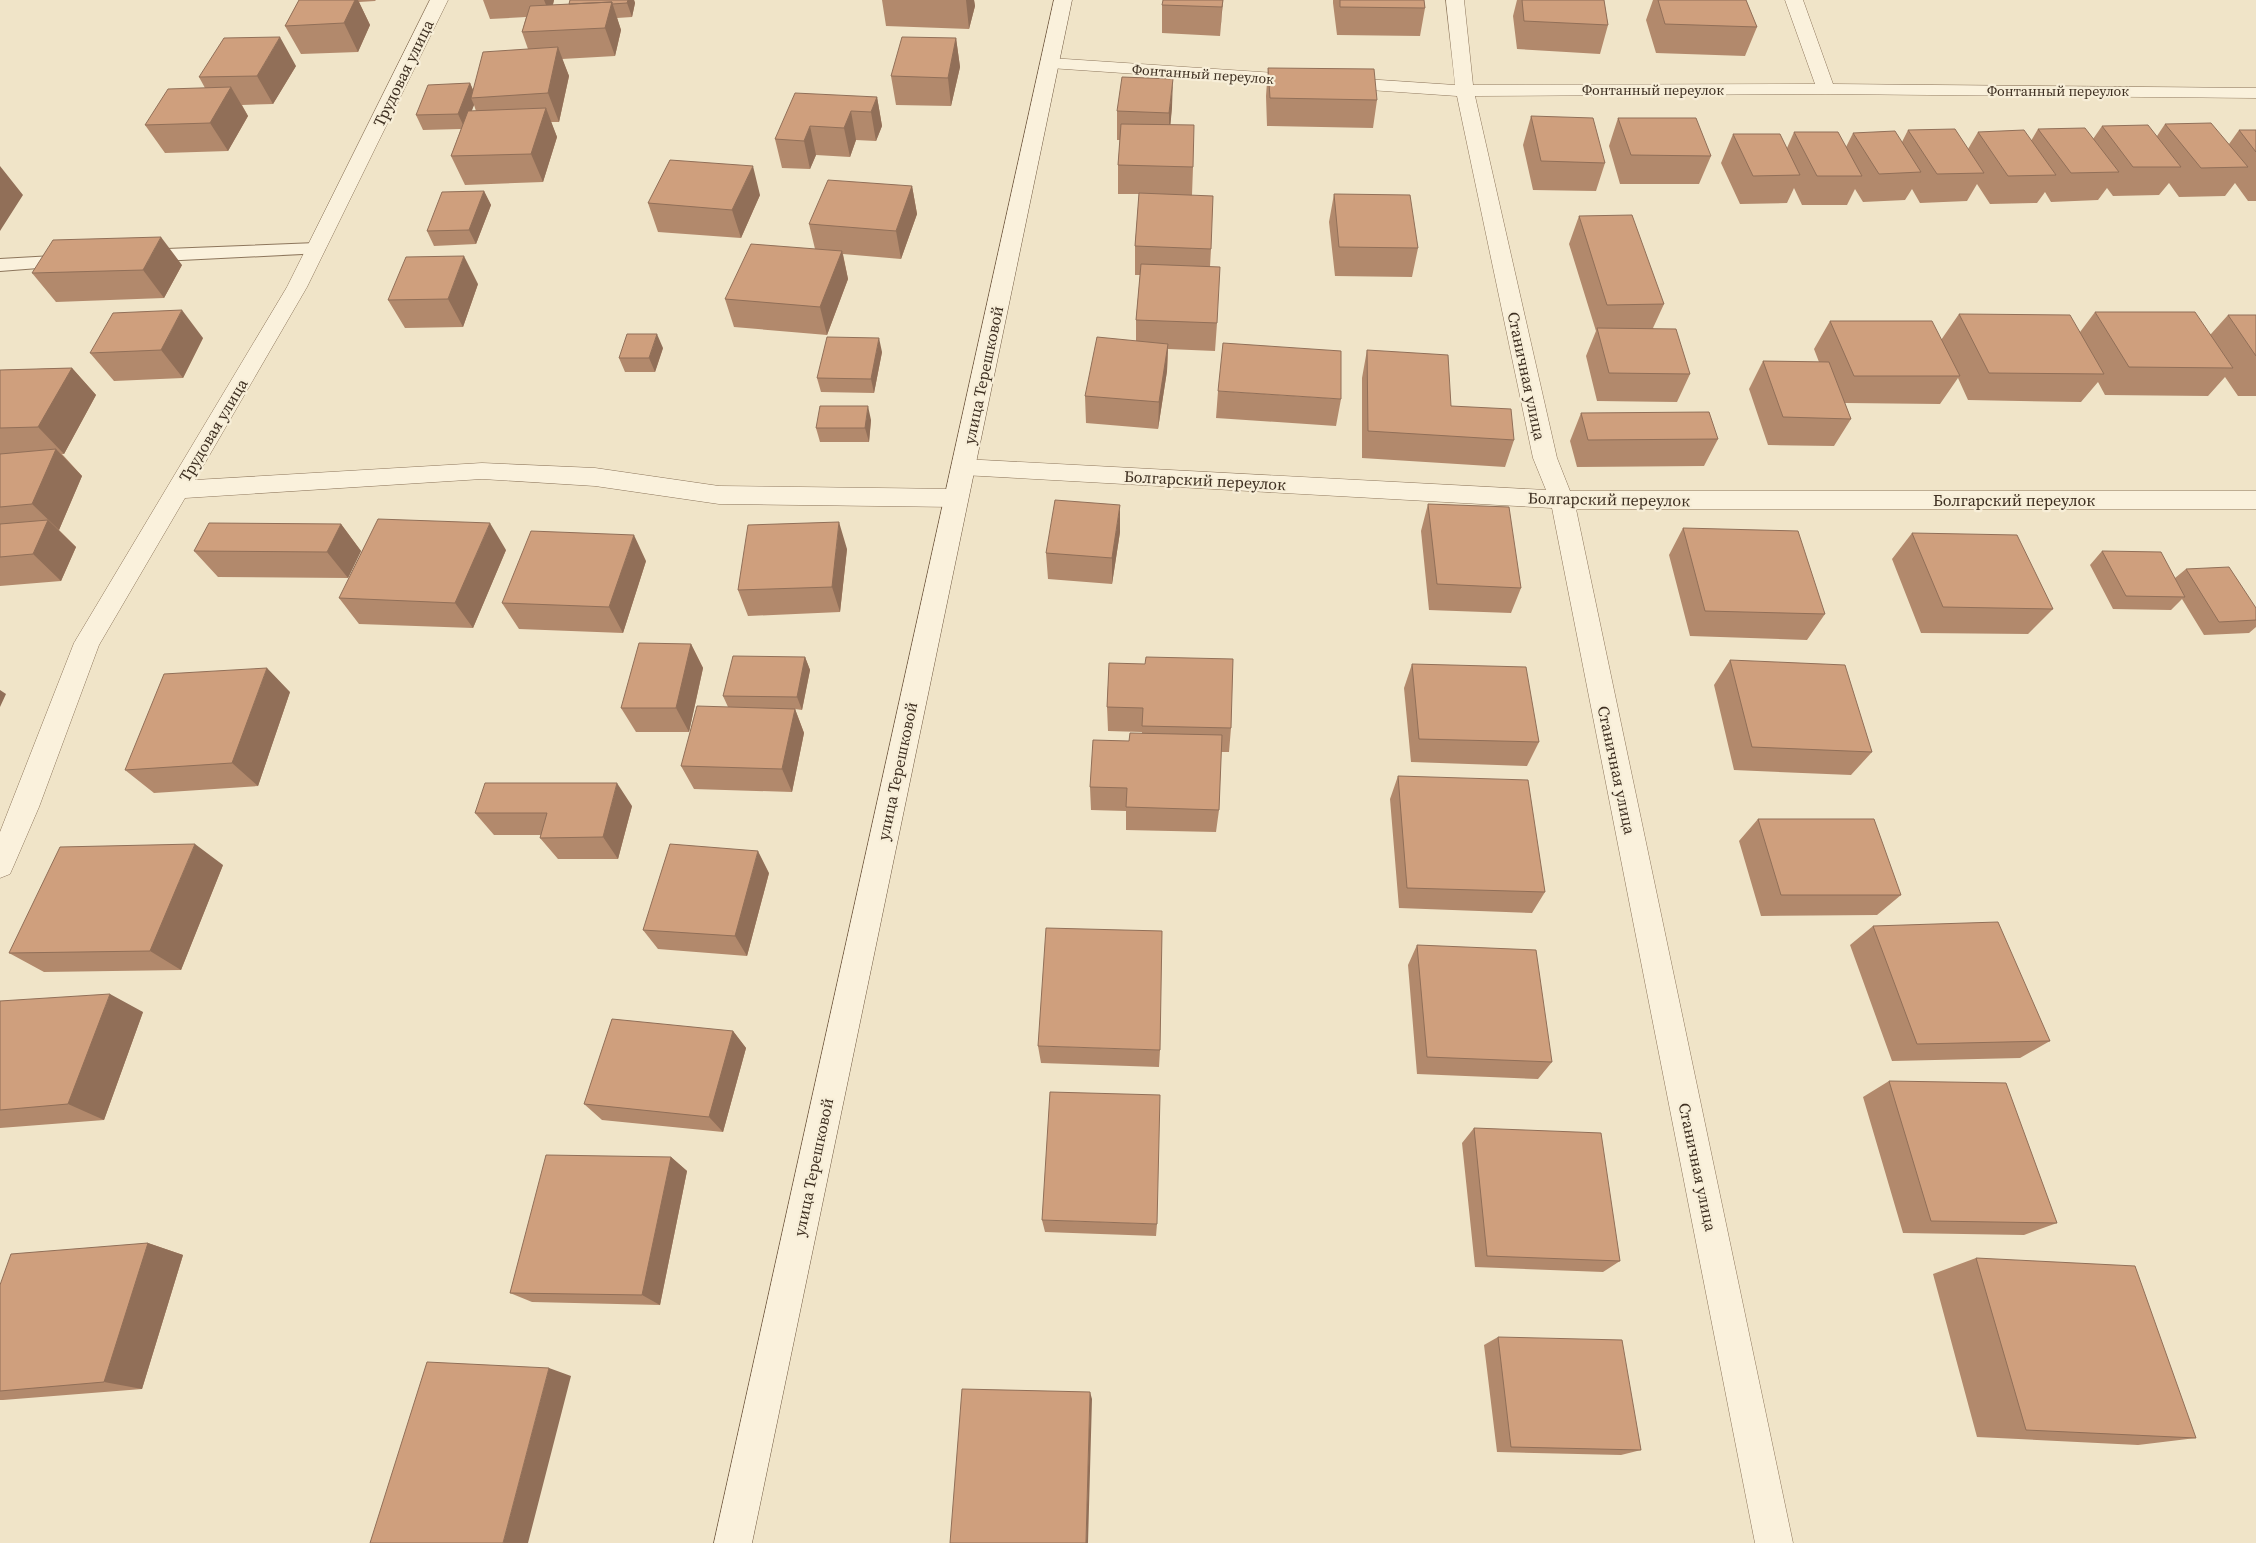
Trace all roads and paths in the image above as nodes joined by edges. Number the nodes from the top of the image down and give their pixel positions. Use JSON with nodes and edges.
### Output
{"nodes":[{"id":1,"x":439,"y":0,"type":"edge"},
{"id":2,"x":1063,"y":0,"type":"edge"},
{"id":3,"x":1454,"y":0,"type":"edge"},
{"id":4,"x":1794,"y":0,"type":"edge"},
{"id":5,"x":1050,"y":63,"type":"junction"},
{"id":6,"x":1826,"y":90,"type":"junction"},
{"id":7,"x":1465,"y":91,"type":"junction"},
{"id":8,"x":2256,"y":93,"type":"edge"},
{"id":9,"x":316,"y":249,"type":"junction"},
{"id":10,"x":123,"y":258,"type":"edge"},
{"id":11,"x":85,"y":260,"type":"edge"},
{"id":12,"x":0,"y":265,"type":"edge"},
{"id":13,"x":963,"y":467,"type":"junction"},
{"id":14,"x":177,"y":490,"type":"junction"},
{"id":15,"x":955,"y":498,"type":"junction"},
{"id":16,"x":1562,"y":500,"type":"junction"},
{"id":17,"x":2256,"y":500,"type":"edge"},
{"id":18,"x":0,"y":865,"type":"edge"},
{"id":19,"x":733,"y":1543,"type":"edge"},
{"id":20,"x":1774,"y":1543,"type":"edge"}],
"edges":[{"from":1,"to":9,"type":"street","name":"Трудовая улица"},
{"from":2,"to":5,"type":"street","name":"улица Терешковой"},
{"from":3,"to":7,"type":"street","name":"Станичная улица"},
{"from":4,"to":6,"type":"street"},
{"from":5,"to":7,"type":"street","name":"Фонтанный переулок"},
{"from":5,"to":13,"type":"street","name":"улица Терешковой"},
{"from":6,"to":7,"type":"street","name":"Фонтанный переулок"},
{"from":6,"to":8,"type":"street","name":"Фонтанный переулок"},
{"from":7,"to":16,"type":"street","name":"Станичная улица"},
{"from":9,"to":10,"type":"lane"},
{"from":9,"to":14,"type":"street","name":"Трудовая улица"},
{"from":11,"to":12,"type":"lane"},
{"from":13,"to":15,"type":"street","name":"улица Терешковой"},
{"from":13,"to":16,"type":"street","name":"Болгарский переулок"},
{"from":14,"to":15,"type":"street"},
{"from":14,"to":18,"type":"street","name":"Трудовая улица"},
{"from":15,"to":19,"type":"street","name":"улица Терешковой"},
{"from":16,"to":17,"type":"street","name":"Болгарский переулок"},
{"from":16,"to":20,"type":"street","name":"Станичная улица"}]}
